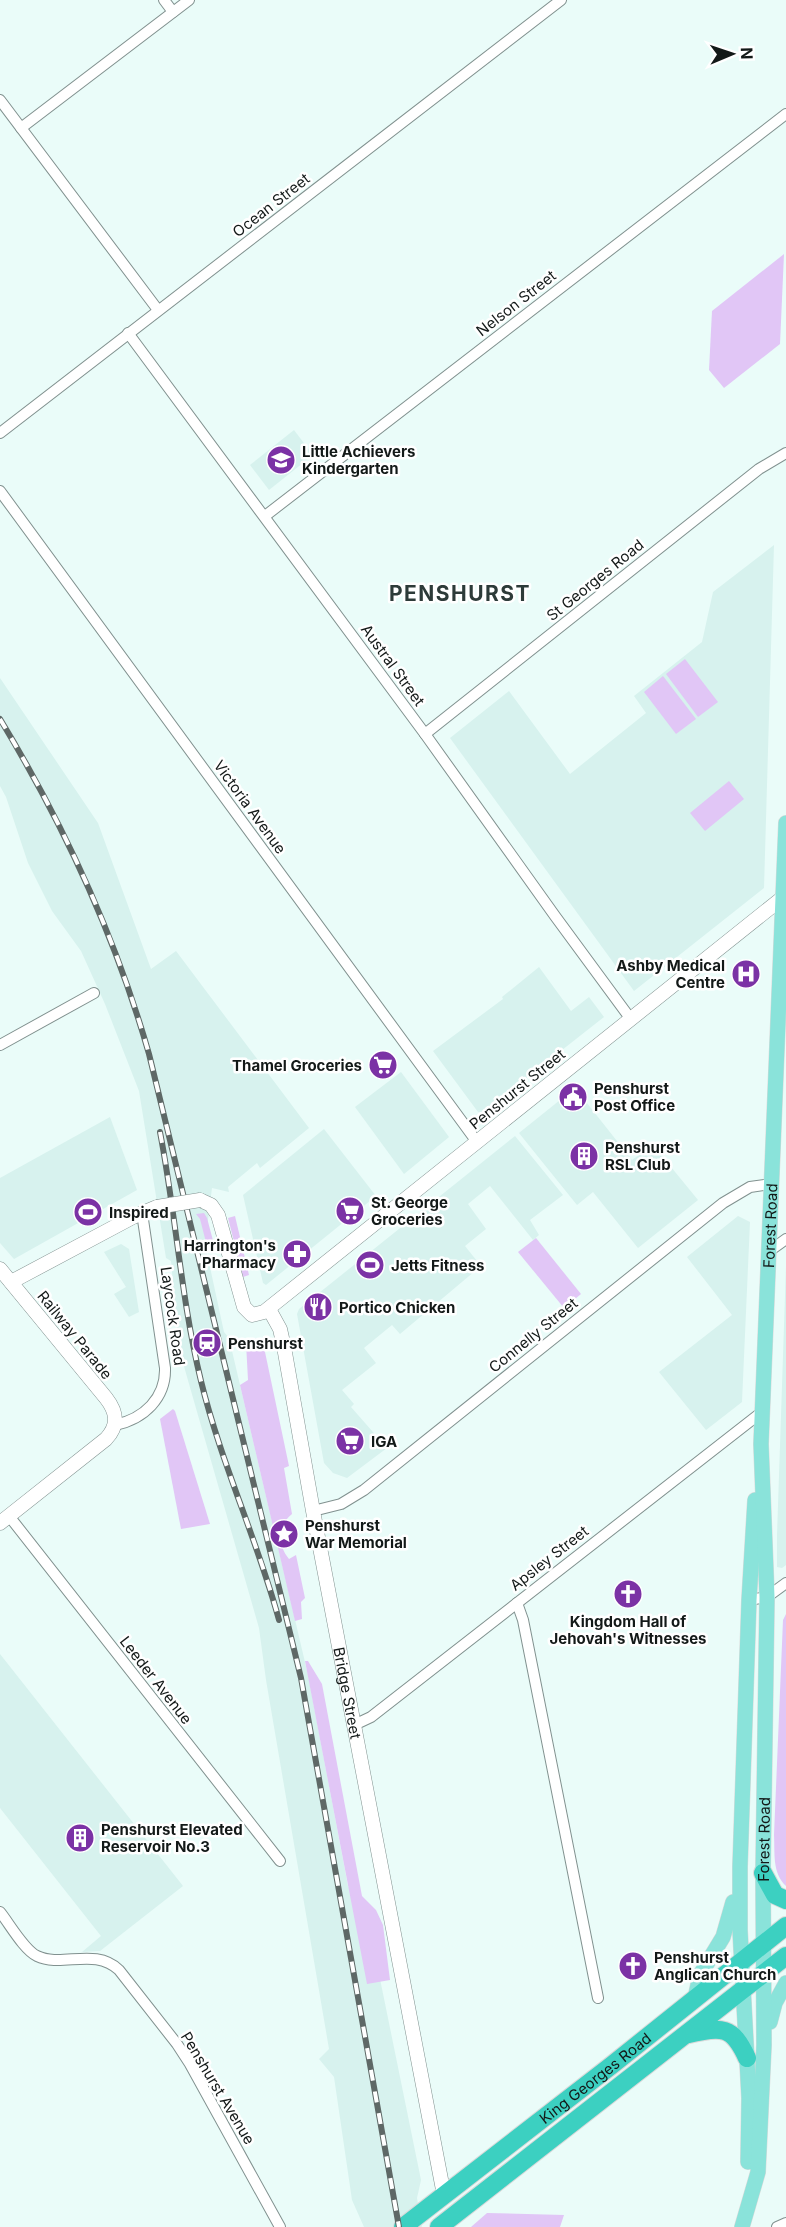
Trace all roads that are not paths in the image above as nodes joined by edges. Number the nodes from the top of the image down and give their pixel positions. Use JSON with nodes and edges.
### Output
{"nodes":[{"id":1,"x":164,"y":0,"type":"edge"},
{"id":2,"x":189,"y":0,"type":"edge"},
{"id":3,"x":561,"y":0,"type":"edge"},
{"id":4,"x":173,"y":12,"type":"junction"},
{"id":5,"x":0,"y":100,"type":"edge"},
{"id":6,"x":786,"y":114,"type":"edge"},
{"id":7,"x":21,"y":128,"type":"junction"},
{"id":8,"x":158,"y":310,"type":"junction"},
{"id":9,"x":128,"y":333,"type":"junction"},
{"id":10,"x":0,"y":433,"type":"edge"},
{"id":11,"x":786,"y":453,"type":"edge"},
{"id":12,"x":0,"y":490,"type":"edge"},
{"id":13,"x":265,"y":516,"type":"junction"},
{"id":14,"x":425,"y":734,"type":"junction"},
{"id":15,"x":786,"y":823,"type":"edge"},
{"id":16,"x":786,"y":833,"type":"edge"},
{"id":17,"x":785,"y":896,"type":"edge"},
{"id":18,"x":94,"y":993,"type":"dead end"},
{"id":19,"x":630,"y":1018,"type":"junction"},
{"id":20,"x":0,"y":1045,"type":"edge"},
{"id":21,"x":477,"y":1142,"type":"junction"},
{"id":22,"x":771,"y":1184,"type":"junction"},
{"id":23,"x":142,"y":1212,"type":"junction"},
{"id":24,"x":786,"y":1239,"type":"edge"},
{"id":25,"x":768,"y":1252,"type":"junction"},
{"id":26,"x":0,"y":1269,"type":"edge"},
{"id":27,"x":11,"y":1282,"type":"junction"},
{"id":28,"x":268,"y":1309,"type":"junction"},
{"id":29,"x":762,"y":1412,"type":"junction"},
{"id":30,"x":115,"y":1425,"type":"junction"},
{"id":31,"x":761,"y":1449,"type":"junction"},
{"id":32,"x":314,"y":1511,"type":"junction"},
{"id":33,"x":5,"y":1520,"type":"edge"},
{"id":34,"x":786,"y":1583,"type":"edge"},
{"id":35,"x":766,"y":1597,"type":"junction"},
{"id":36,"x":749,"y":1600,"type":"junction"},
{"id":37,"x":517,"y":1602,"type":"junction"},
{"id":38,"x":354,"y":1725,"type":"junction"},
{"id":39,"x":280,"y":1861,"type":"dead end"},
{"id":40,"x":740,"y":1866,"type":"junction"},
{"id":41,"x":763,"y":1873,"type":"junction"},
{"id":42,"x":786,"y":1900,"type":"edge"},
{"id":43,"x":0,"y":1912,"type":"edge"},
{"id":44,"x":4,"y":1926,"type":"edge"},
{"id":45,"x":786,"y":1926,"type":"edge"},
{"id":46,"x":765,"y":1944,"type":"junction"},
{"id":47,"x":786,"y":1956,"type":"edge"},
{"id":48,"x":741,"y":1963,"type":"junction"},
{"id":49,"x":765,"y":1973,"type":"junction"},
{"id":50,"x":786,"y":1983,"type":"edge"},
{"id":51,"x":743,"y":1992,"type":"junction"},
{"id":52,"x":598,"y":1998,"type":"dead end"},
{"id":53,"x":695,"y":1999,"type":"junction"},
{"id":54,"x":687,"y":2035,"type":"junction"},
{"id":55,"x":764,"y":2045,"type":"junction"},
{"id":56,"x":747,"y":2058,"type":"junction"},
{"id":57,"x":444,"y":2195,"type":"junction"},
{"id":58,"x":786,"y":2223,"type":"edge"},
{"id":59,"x":445,"y":2225,"type":"edge"},
{"id":60,"x":280,"y":2227,"type":"edge"},
{"id":61,"x":403,"y":2227,"type":"edge"},
{"id":62,"x":742,"y":2227,"type":"edge"},
{"id":63,"x":777,"y":2227,"type":"edge"}],
"edges":[{"from":1,"to":4,"type":"street"},
{"from":2,"to":4,"type":"street"},
{"from":3,"to":8,"type":"street","name":"Ocean Street"},
{"from":4,"to":7,"type":"street"},
{"from":5,"to":7,"type":"street"},
{"from":6,"to":13,"type":"street","name":"Nelson Street"},
{"from":7,"to":8,"type":"street"},
{"from":8,"to":9,"type":"street","name":"Ocean Street"},
{"from":9,"to":10,"type":"street","name":"Ocean Street"},
{"from":9,"to":13,"type":"street","name":"Austral Street"},
{"from":11,"to":14,"type":"street","name":"St Georges Road"},
{"from":12,"to":21,"type":"street","name":"Victoria Avenue"},
{"from":13,"to":14,"type":"street","name":"Austral Street"},
{"from":14,"to":19,"type":"street","name":"Austral Street"},
{"from":15,"to":16,"type":"main road","name":"Forest Road"},
{"from":16,"to":17,"type":"main road","name":"Forest Road"},
{"from":17,"to":19,"type":"main road","name":"Penshurst Street"},
{"from":17,"to":22,"type":"main road","name":"Forest Road"},
{"from":18,"to":20,"type":"street"},
{"from":19,"to":21,"type":"main road","name":"Penshurst Street"},
{"from":21,"to":28,"type":"main road","name":"Penshurst Street"},
{"from":22,"to":25,"type":"main road","name":"Forest Road"},
{"from":22,"to":32,"type":"street","name":"Connelly Street"},
{"from":23,"to":27,"type":"main road"},
{"from":23,"to":28,"type":"main road","bridge":true},
{"from":23,"to":30,"type":"street","name":"Laycock Road"},
{"from":24,"to":25,"type":"street"},
{"from":25,"to":29,"type":"main road","name":"Forest Road"},
{"from":26,"to":27,"type":"main road","name":"Railway Parade"},
{"from":27,"to":30,"type":"main road","name":"Railway Parade"},
{"from":28,"to":32,"type":"main road","name":"Bridge Street"},
{"from":29,"to":31,"type":"main road","name":"Forest Road"},
{"from":29,"to":37,"type":"street","name":"Apsley Street"},
{"from":30,"to":33,"type":"main road","name":"Laycock Road"},
{"from":31,"to":35,"type":"main road","name":"Forest Road"},
{"from":31,"to":36,"type":"main road","name":"Forest Road"},
{"from":32,"to":38,"type":"main road","name":"Bridge Street"},
{"from":33,"to":39,"type":"street","name":"Leeder Avenue"},
{"from":34,"to":35,"type":"street"},
{"from":35,"to":36,"type":"street"},
{"from":35,"to":41,"type":"main road","name":"Forest Road"},
{"from":36,"to":40,"type":"main road","name":"Forest Road"},
{"from":37,"to":38,"type":"street","name":"Apsley Street"},
{"from":37,"to":52,"type":"street"},
{"from":38,"to":57,"type":"main road","name":"Bridge Street"},
{"from":40,"to":48,"type":"main road","name":"Forest Road"},
{"from":40,"to":53,"type":"main road"},
{"from":41,"to":42,"type":"highway"},
{"from":41,"to":46,"type":"main road","name":"Forest Road"},
{"from":43,"to":44,"type":"street","name":"Penshurst Avenue"},
{"from":44,"to":60,"type":"street","name":"Penshurst Avenue"},
{"from":45,"to":46,"type":"highway","name":"King Georges Road"},
{"from":46,"to":48,"type":"highway","name":"King Georges Road"},
{"from":46,"to":49,"type":"main road","name":"Forest Road"},
{"from":47,"to":49,"type":"highway","name":"King Georges Road"},
{"from":48,"to":51,"type":"main road","name":"Forest Road"},
{"from":48,"to":53,"type":"highway","name":"King Georges Road"},
{"from":49,"to":51,"type":"highway","name":"King Georges Road"},
{"from":49,"to":55,"type":"main road","name":"Forest Road"},
{"from":50,"to":55,"type":"main road"},
{"from":51,"to":54,"type":"highway","name":"King Georges Road"},
{"from":51,"to":56,"type":"main road","name":"Forest Road"},
{"from":53,"to":57,"type":"highway","name":"King Georges Road"},
{"from":54,"to":56,"type":"highway"},
{"from":54,"to":59,"type":"highway","name":"King Georges Road"},
{"from":55,"to":62,"type":"main road","name":"Forest Road"},
{"from":56,"to":62,"type":"main road","name":"Forest Road"},
{"from":57,"to":59,"type":"highway","name":"Bridge Street"},
{"from":57,"to":61,"type":"highway","name":"King Georges Road"},
{"from":58,"to":63,"type":"street"}]}
